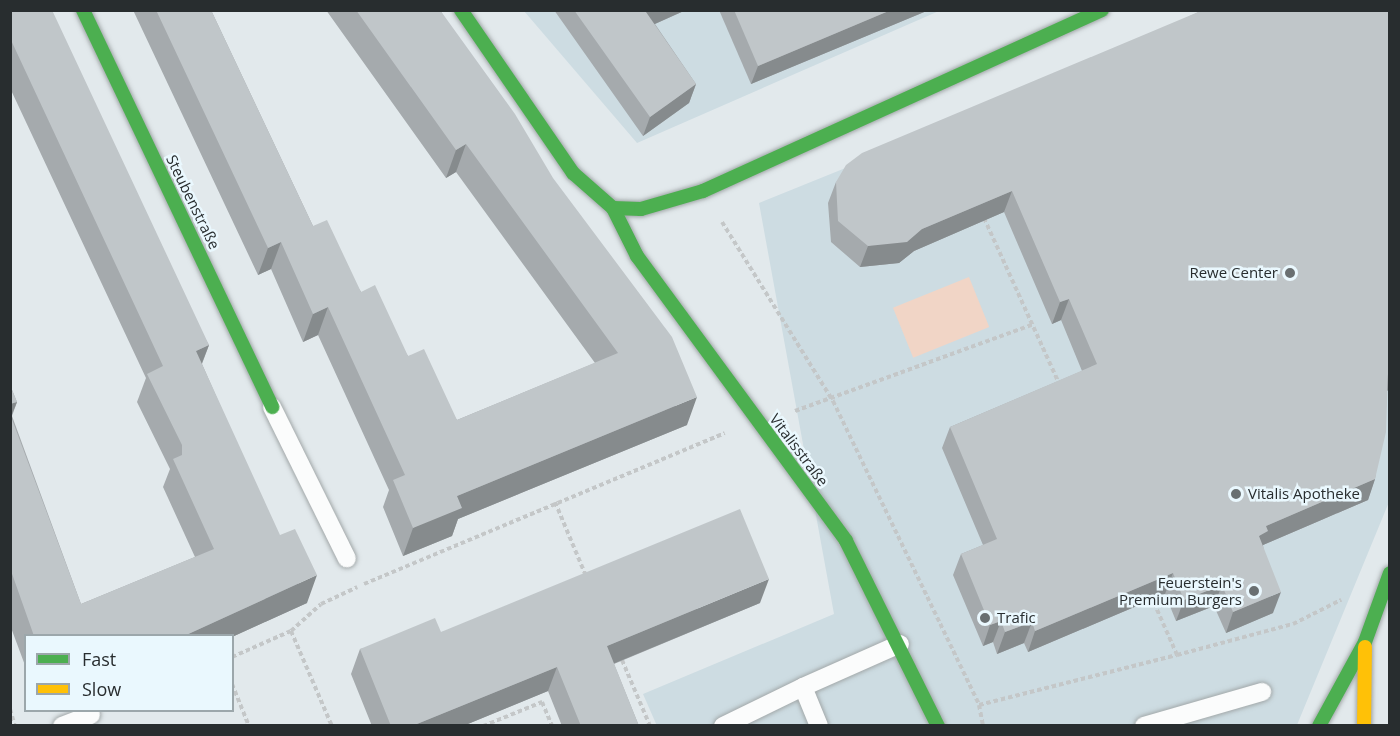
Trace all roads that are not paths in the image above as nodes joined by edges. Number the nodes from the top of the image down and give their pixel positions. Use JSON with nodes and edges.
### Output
{"nodes":[{"id":1,"x":83,"y":10,"type":"edge"},
{"id":2,"x":461,"y":10,"type":"edge"},
{"id":3,"x":1102,"y":10,"type":"edge"},
{"id":4,"x":613,"y":208,"type":"junction"},
{"id":5,"x":272,"y":407,"type":"joint"},
{"id":6,"x":347,"y":559,"type":"dead end"},
{"id":7,"x":1389,"y":573,"type":"edge"},
{"id":8,"x":1365,"y":642,"type":"junction"},
{"id":9,"x":900,"y":644,"type":"junction"},
{"id":10,"x":803,"y":687,"type":"junction"},
{"id":11,"x":1262,"y":692,"type":"dead end"},
{"id":12,"x":91,"y":715,"type":"dead end"},
{"id":13,"x":62,"y":726,"type":"edge"},
{"id":14,"x":723,"y":726,"type":"edge"},
{"id":15,"x":819,"y":726,"type":"edge"},
{"id":16,"x":938,"y":726,"type":"edge"},
{"id":17,"x":1144,"y":726,"type":"edge"},
{"id":18,"x":1319,"y":726,"type":"edge"},
{"id":19,"x":1364,"y":726,"type":"edge"}],
"edges":[{"from":1,"to":5,"type":"street","name":"Steubenstraße"},
{"from":2,"to":4,"type":"street","name":"Vitalisstraße"},
{"from":3,"to":4,"type":"street"},
{"from":4,"to":9,"type":"street","name":"Vitalisstraße"},
{"from":5,"to":6,"type":"lane"},
{"from":7,"to":8,"type":"street"},
{"from":8,"to":18,"type":"street"},
{"from":8,"to":19,"type":"street"},
{"from":9,"to":10,"type":"lane"},
{"from":9,"to":16,"type":"street","name":"Vitalisstraße"},
{"from":10,"to":14,"type":"lane"},
{"from":10,"to":15,"type":"lane"},
{"from":11,"to":17,"type":"lane"},
{"from":12,"to":13,"type":"lane"}]}
